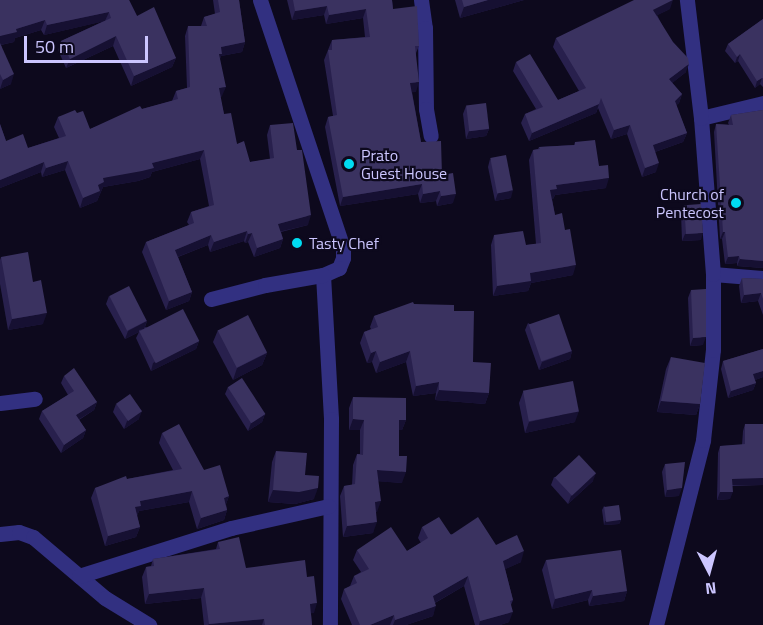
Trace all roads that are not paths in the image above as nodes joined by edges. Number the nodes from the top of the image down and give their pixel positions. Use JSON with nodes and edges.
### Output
{"nodes":[{"id":1,"x":260,"y":0,"type":"edge"},
{"id":2,"x":421,"y":0,"type":"edge"},
{"id":3,"x":687,"y":0,"type":"edge"},
{"id":4,"x":763,"y":103,"type":"edge"},
{"id":5,"x":700,"y":118,"type":"junction"},
{"id":6,"x":431,"y":136,"type":"dead end"},
{"id":7,"x":713,"y":274,"type":"junction"},
{"id":8,"x":323,"y":275,"type":"junction"},
{"id":9,"x":763,"y":278,"type":"edge"},
{"id":10,"x":211,"y":299,"type":"dead end"},
{"id":11,"x":34,"y":399,"type":"dead end"},
{"id":12,"x":0,"y":403,"type":"edge"},
{"id":13,"x":329,"y":506,"type":"junction"},
{"id":14,"x":0,"y":534,"type":"edge"},
{"id":15,"x":79,"y":576,"type":"junction"},
{"id":16,"x":149,"y":625,"type":"edge"},
{"id":17,"x":330,"y":625,"type":"edge"},
{"id":18,"x":656,"y":625,"type":"edge"}],
"edges":[{"from":1,"to":8,"type":"street"},
{"from":2,"to":6,"type":"street"},
{"from":3,"to":5,"type":"street"},
{"from":4,"to":5,"type":"street"},
{"from":5,"to":7,"type":"street"},
{"from":7,"to":9,"type":"street"},
{"from":7,"to":18,"type":"street"},
{"from":8,"to":10,"type":"street"},
{"from":8,"to":13,"type":"street"},
{"from":11,"to":12,"type":"street"},
{"from":13,"to":15,"type":"street"},
{"from":13,"to":17,"type":"street"},
{"from":14,"to":15,"type":"street"},
{"from":15,"to":16,"type":"street"}]}
